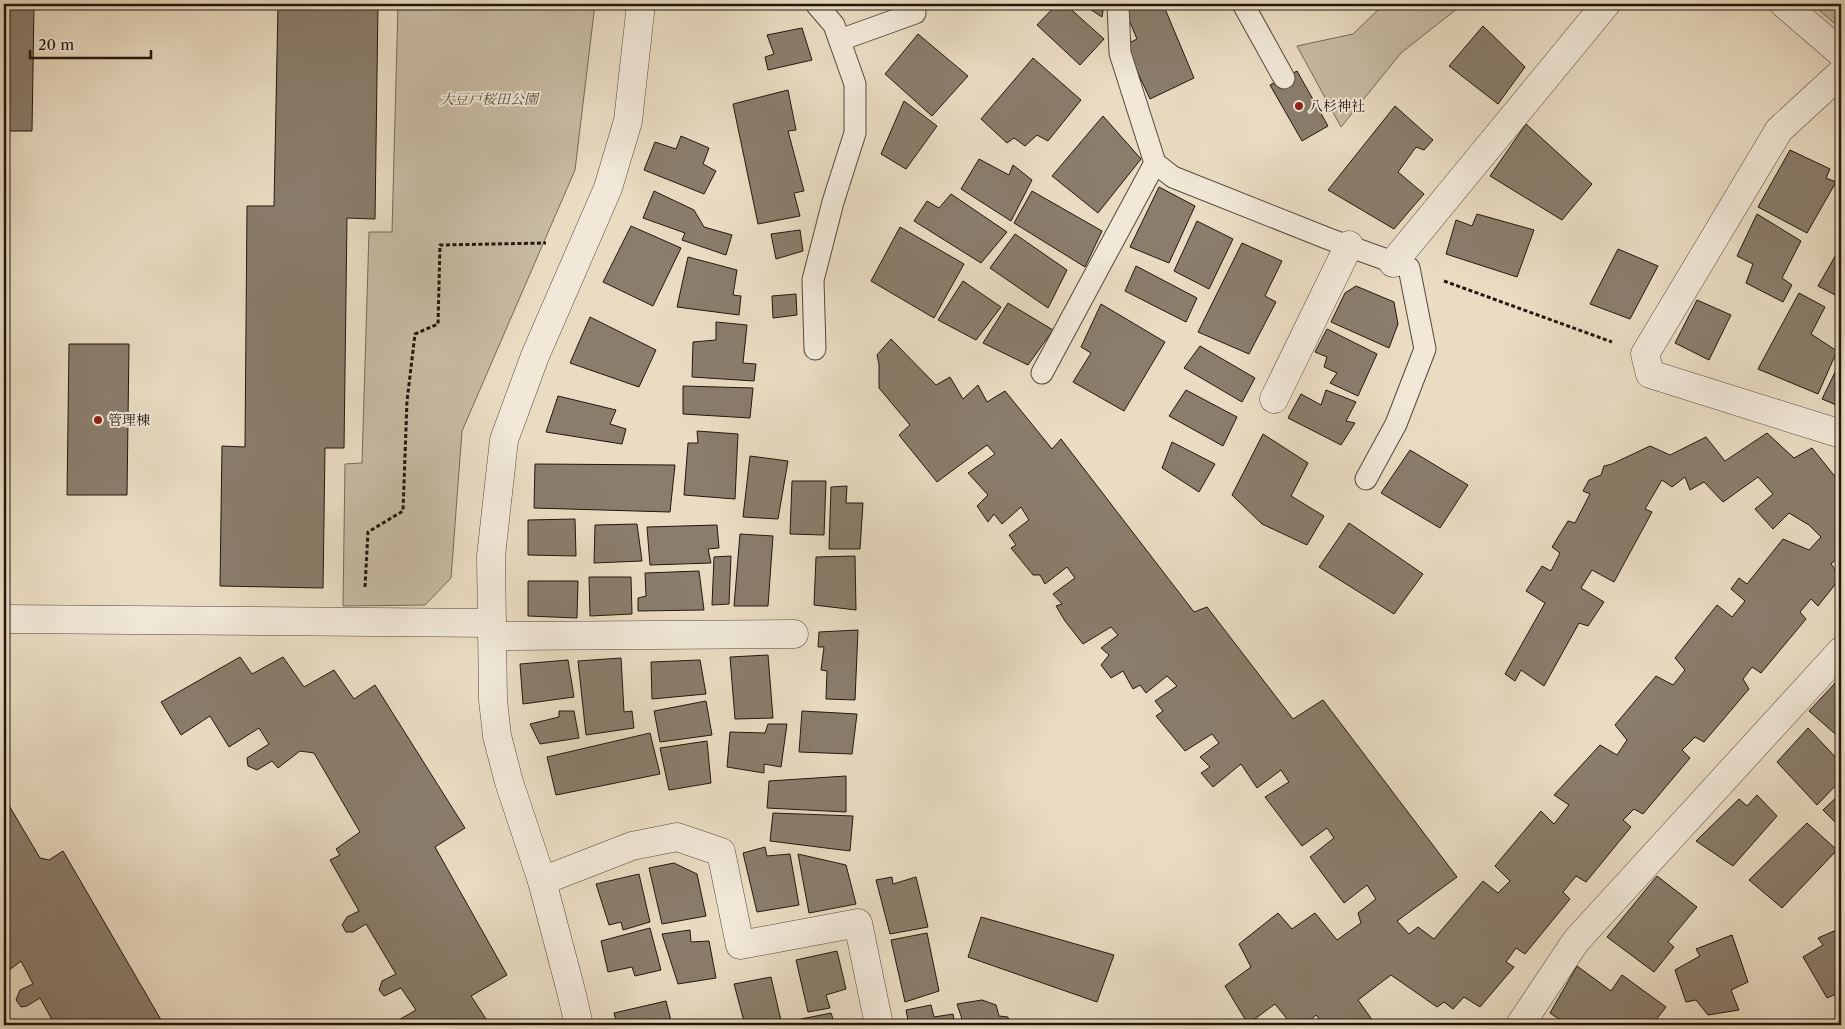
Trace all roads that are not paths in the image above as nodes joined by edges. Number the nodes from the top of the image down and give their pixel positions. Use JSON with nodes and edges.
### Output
{"nodes":[{"id":1,"x":641,"y":4,"type":"edge"},
{"id":2,"x":816,"y":4,"type":"edge"},
{"id":3,"x":1118,"y":4,"type":"edge"},
{"id":4,"x":1243,"y":4,"type":"edge"},
{"id":5,"x":1606,"y":4,"type":"edge"},
{"id":6,"x":1784,"y":4,"type":"edge"},
{"id":7,"x":915,"y":14,"type":"dead end"},
{"id":8,"x":840,"y":40,"type":"junction"},
{"id":9,"x":1841,"y":53,"type":"edge"},
{"id":10,"x":1841,"y":73,"type":"edge"},
{"id":11,"x":1284,"y":78,"type":"dead end"},
{"id":12,"x":1155,"y":163,"type":"junction"},
{"id":13,"x":1350,"y":245,"type":"junction"},
{"id":14,"x":1401,"y":265,"type":"junction"},
{"id":15,"x":815,"y":349,"type":"dead end"},
{"id":16,"x":1042,"y":373,"type":"dead end"},
{"id":17,"x":1274,"y":400,"type":"dead end"},
{"id":18,"x":1841,"y":434,"type":"edge"},
{"id":19,"x":1366,"y":480,"type":"dead end"},
{"id":20,"x":4,"y":619,"type":"edge"},
{"id":21,"x":492,"y":629,"type":"junction"},
{"id":22,"x":794,"y":634,"type":"dead end"},
{"id":23,"x":1841,"y":651,"type":"edge"},
{"id":24,"x":542,"y":881,"type":"junction"},
{"id":25,"x":579,"y":1025,"type":"edge"},
{"id":26,"x":879,"y":1025,"type":"edge"},
{"id":27,"x":1520,"y":1025,"type":"edge"}],
"edges":[{"from":1,"to":21,"type":"street"},
{"from":2,"to":8,"type":"lane"},
{"from":3,"to":12,"type":"lane"},
{"from":4,"to":11,"type":"lane"},
{"from":5,"to":14,"type":"street"},
{"from":6,"to":9,"type":"street"},
{"from":7,"to":8,"type":"lane"},
{"from":8,"to":15,"type":"lane"},
{"from":10,"to":18,"type":"street"},
{"from":12,"to":13,"type":"lane"},
{"from":12,"to":16,"type":"lane"},
{"from":13,"to":14,"type":"lane"},
{"from":13,"to":17,"type":"street"},
{"from":14,"to":19,"type":"lane"},
{"from":20,"to":21,"type":"street"},
{"from":21,"to":22,"type":"street"},
{"from":21,"to":24,"type":"street"},
{"from":23,"to":27,"type":"street"},
{"from":24,"to":25,"type":"street"},
{"from":24,"to":26,"type":"street"}]}
